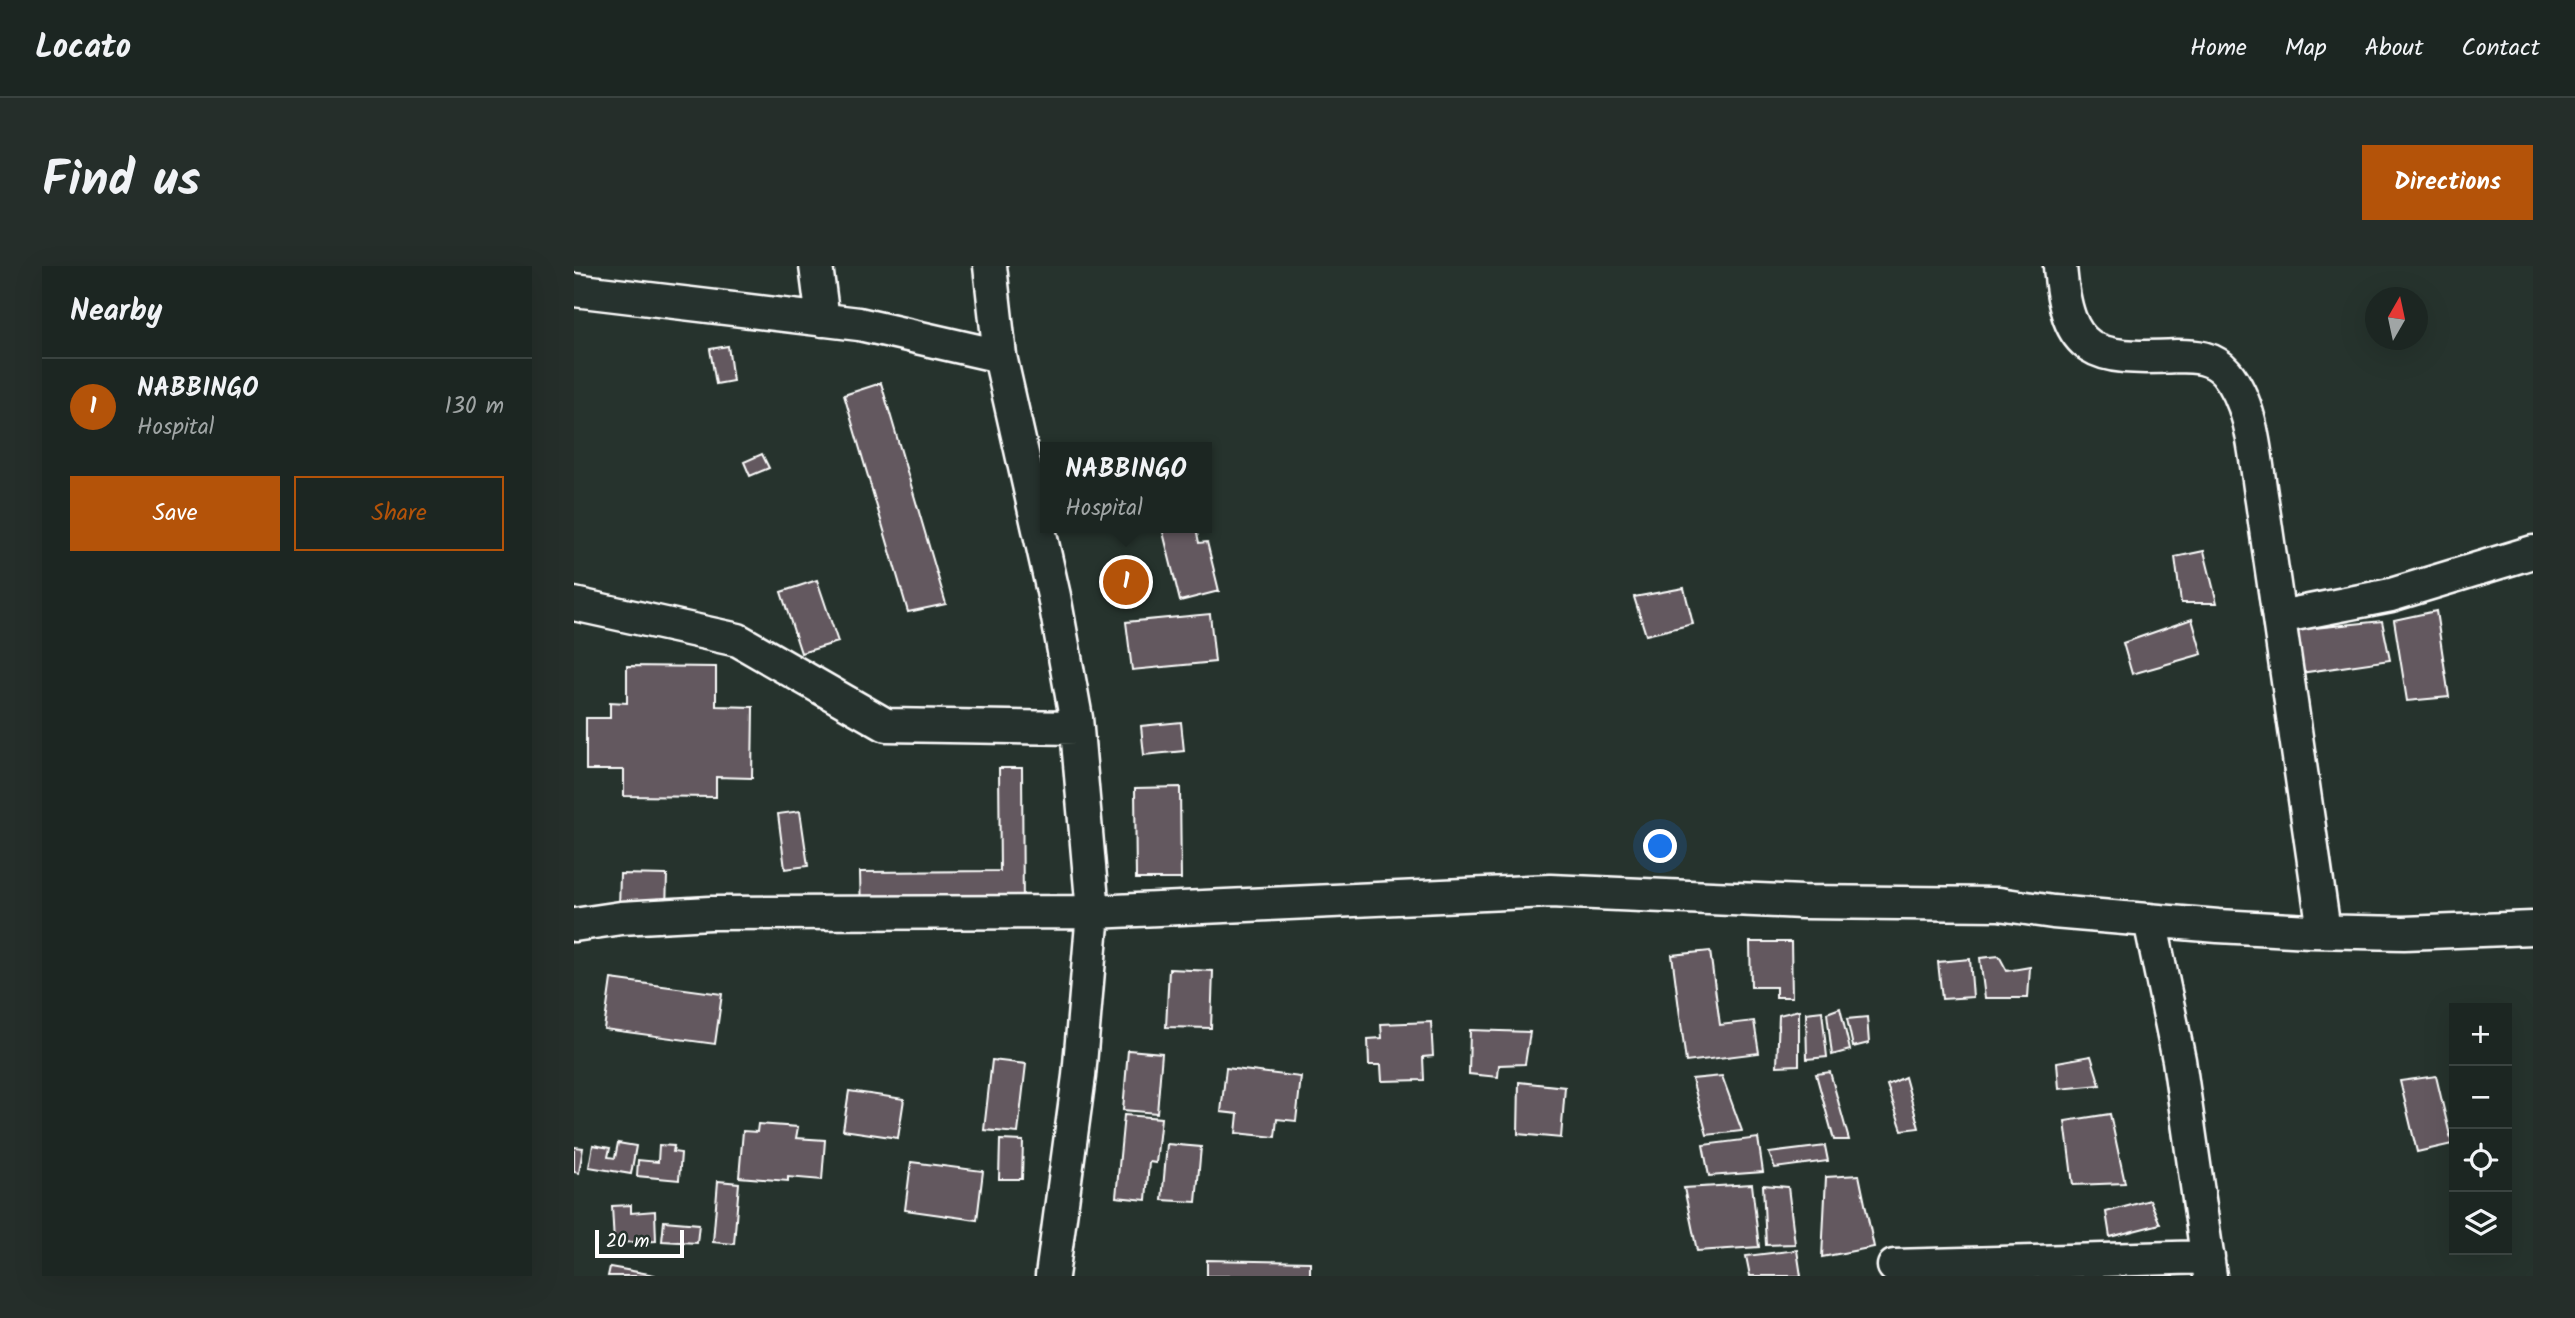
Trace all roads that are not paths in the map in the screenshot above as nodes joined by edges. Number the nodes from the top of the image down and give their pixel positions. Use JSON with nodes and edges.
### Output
{"nodes":[{"id":1,"x":816,"y":266,"type":"edge"},
{"id":2,"x":990,"y":266,"type":"edge"},
{"id":3,"x":2060,"y":266,"type":"edge"},
{"id":4,"x":574,"y":290,"type":"edge"},
{"id":5,"x":823,"y":320,"type":"junction"},
{"id":6,"x":1000,"y":356,"type":"junction"},
{"id":7,"x":2533,"y":552,"type":"edge"},
{"id":8,"x":574,"y":604,"type":"edge"},
{"id":9,"x":2279,"y":617,"type":"junction"},
{"id":10,"x":1077,"y":728,"type":"junction"},
{"id":11,"x":1093,"y":912,"type":"junction"},
{"id":12,"x":2150,"y":920,"type":"junction"},
{"id":13,"x":574,"y":925,"type":"edge"},
{"id":14,"x":2533,"y":928,"type":"edge"},
{"id":15,"x":2324,"y":931,"type":"junction"},
{"id":16,"x":1894,"y":1266,"type":"dead end"},
{"id":17,"x":2209,"y":1266,"type":"edge"},
{"id":18,"x":1052,"y":1276,"type":"edge"}],
"edges":[{"from":1,"to":5,"type":"street"},
{"from":2,"to":6,"type":"street"},
{"from":3,"to":9,"type":"street"},
{"from":4,"to":5,"type":"street"},
{"from":5,"to":6,"type":"street"},
{"from":6,"to":10,"type":"street"},
{"from":7,"to":9,"type":"street"},
{"from":8,"to":10,"type":"street"},
{"from":9,"to":15,"type":"street"},
{"from":10,"to":11,"type":"street"},
{"from":11,"to":12,"type":"street"},
{"from":11,"to":13,"type":"street"},
{"from":11,"to":18,"type":"street"},
{"from":12,"to":15,"type":"street"},
{"from":12,"to":17,"type":"street"},
{"from":14,"to":15,"type":"street"},
{"from":16,"to":17,"type":"street"}]}
